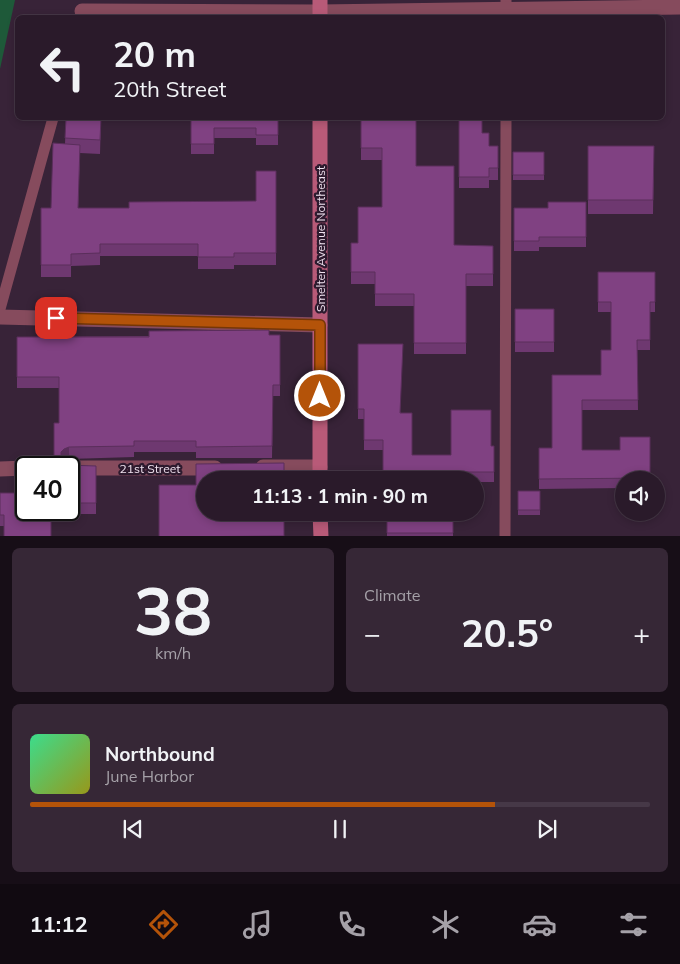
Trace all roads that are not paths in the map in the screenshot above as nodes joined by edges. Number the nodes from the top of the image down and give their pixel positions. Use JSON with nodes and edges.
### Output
{"nodes":[{"id":1,"x":680,"y":7,"type":"edge"},
{"id":2,"x":506,"y":9,"type":"edge"},
{"id":3,"x":82,"y":10,"type":"edge"},
{"id":4,"x":320,"y":10,"type":"edge"},
{"id":5,"x":52,"y":120,"type":"edge"},
{"id":6,"x":320,"y":120,"type":"edge"},
{"id":7,"x":506,"y":120,"type":"edge"},
{"id":8,"x":0,"y":310,"type":"edge"},
{"id":9,"x":0,"y":317,"type":"edge"},
{"id":10,"x":320,"y":325,"type":"junction"},
{"id":11,"x":0,"y":468,"type":"edge"},
{"id":12,"x":15,"y":468,"type":"edge"},
{"id":13,"x":80,"y":468,"type":"edge"},
{"id":14,"x":233,"y":468,"type":"edge"},
{"id":15,"x":253,"y":468,"type":"edge"},
{"id":16,"x":286,"y":471,"type":"edge"},
{"id":17,"x":320,"y":471,"type":"edge"},
{"id":18,"x":320,"y":521,"type":"edge"},
{"id":19,"x":320,"y":536,"type":"edge"},
{"id":20,"x":505,"y":536,"type":"edge"}],
"edges":[{"from":1,"to":2,"type":"street"},
{"from":2,"to":4,"type":"street"},
{"from":3,"to":4,"type":"street"},
{"from":5,"to":8,"type":"lane"},
{"from":6,"to":10,"type":"street","name":"Smelter Avenue Northeast"},
{"from":7,"to":20,"type":"lane"},
{"from":9,"to":10,"type":"street"},
{"from":10,"to":17,"type":"street","name":"Smelter Avenue Northeast"},
{"from":11,"to":12,"type":"street"},
{"from":13,"to":14,"type":"street","name":"21st Street"},
{"from":15,"to":16,"type":"street"},
{"from":18,"to":19,"type":"street"}]}
